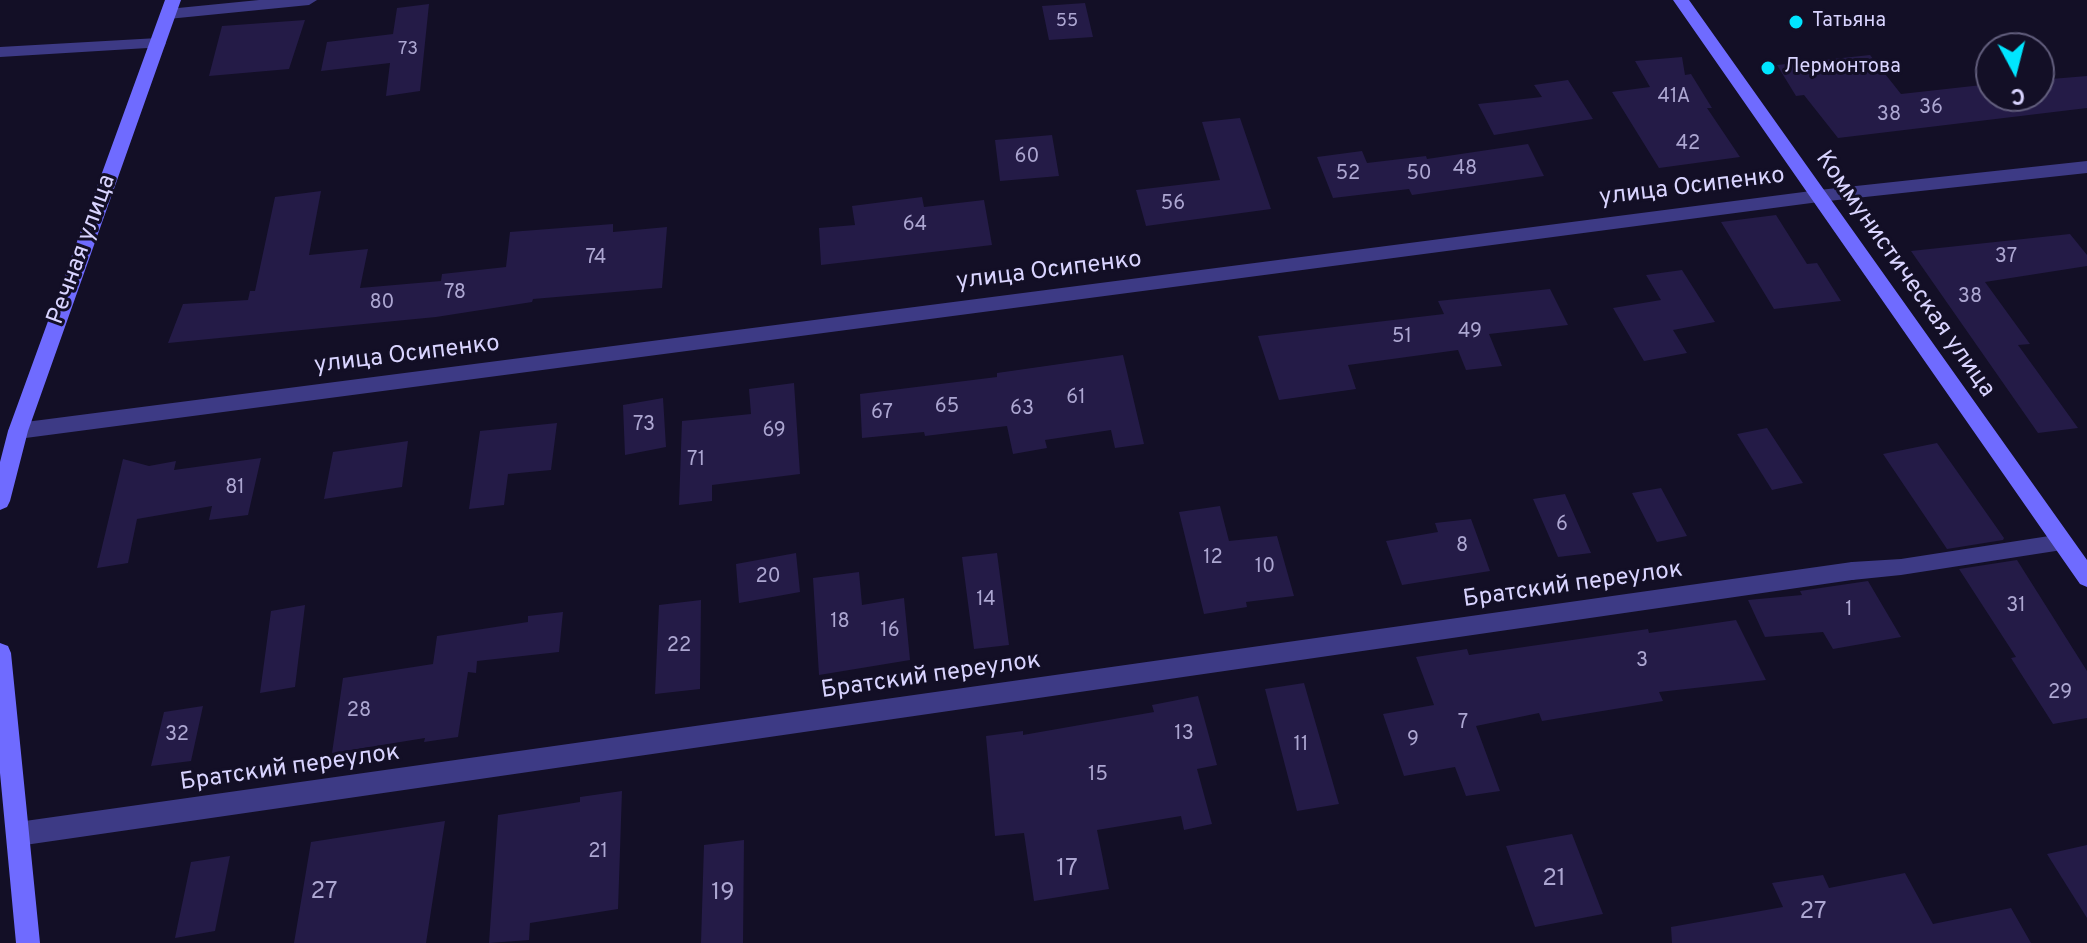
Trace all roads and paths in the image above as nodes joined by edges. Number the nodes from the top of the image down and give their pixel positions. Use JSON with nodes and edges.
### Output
{"nodes":[{"id":1,"x":309,"y":0,"type":"edge"},
{"id":2,"x":1681,"y":0,"type":"edge"},
{"id":3,"x":171,"y":7,"type":"edge"},
{"id":4,"x":158,"y":43,"type":"junction"},
{"id":5,"x":0,"y":52,"type":"edge"},
{"id":6,"x":2087,"y":167,"type":"edge"},
{"id":7,"x":1819,"y":196,"type":"junction"},
{"id":8,"x":18,"y":431,"type":"junction"},
{"id":9,"x":0,"y":501,"type":"edge"},
{"id":10,"x":2062,"y":542,"type":"junction"},
{"id":11,"x":1852,"y":571,"type":"joint"},
{"id":12,"x":2087,"y":577,"type":"edge"},
{"id":13,"x":0,"y":653,"type":"edge"},
{"id":14,"x":18,"y":834,"type":"junction"},
{"id":15,"x":28,"y":943,"type":"edge"}],
"edges":[{"from":1,"to":3,"type":"street"},
{"from":2,"to":7,"type":"street","name":"Коммунистическая улица"},
{"from":3,"to":4,"type":"street","name":"Речная улица"},
{"from":4,"to":5,"type":"street"},
{"from":4,"to":8,"type":"street","name":"Речная улица"},
{"from":6,"to":7,"type":"street","name":"улица Осипенко"},
{"from":7,"to":8,"type":"street","name":"улица Осипенко"},
{"from":7,"to":10,"type":"street","name":"Коммунистическая улица"},
{"from":8,"to":9,"type":"street","name":"Речная улица"},
{"from":10,"to":11,"type":"lane"},
{"from":10,"to":12,"type":"street","name":"Коммунистическая улица"},
{"from":11,"to":14,"type":"street","name":"Братский переулок"},
{"from":13,"to":14,"type":"street"},
{"from":14,"to":15,"type":"street"}]}
